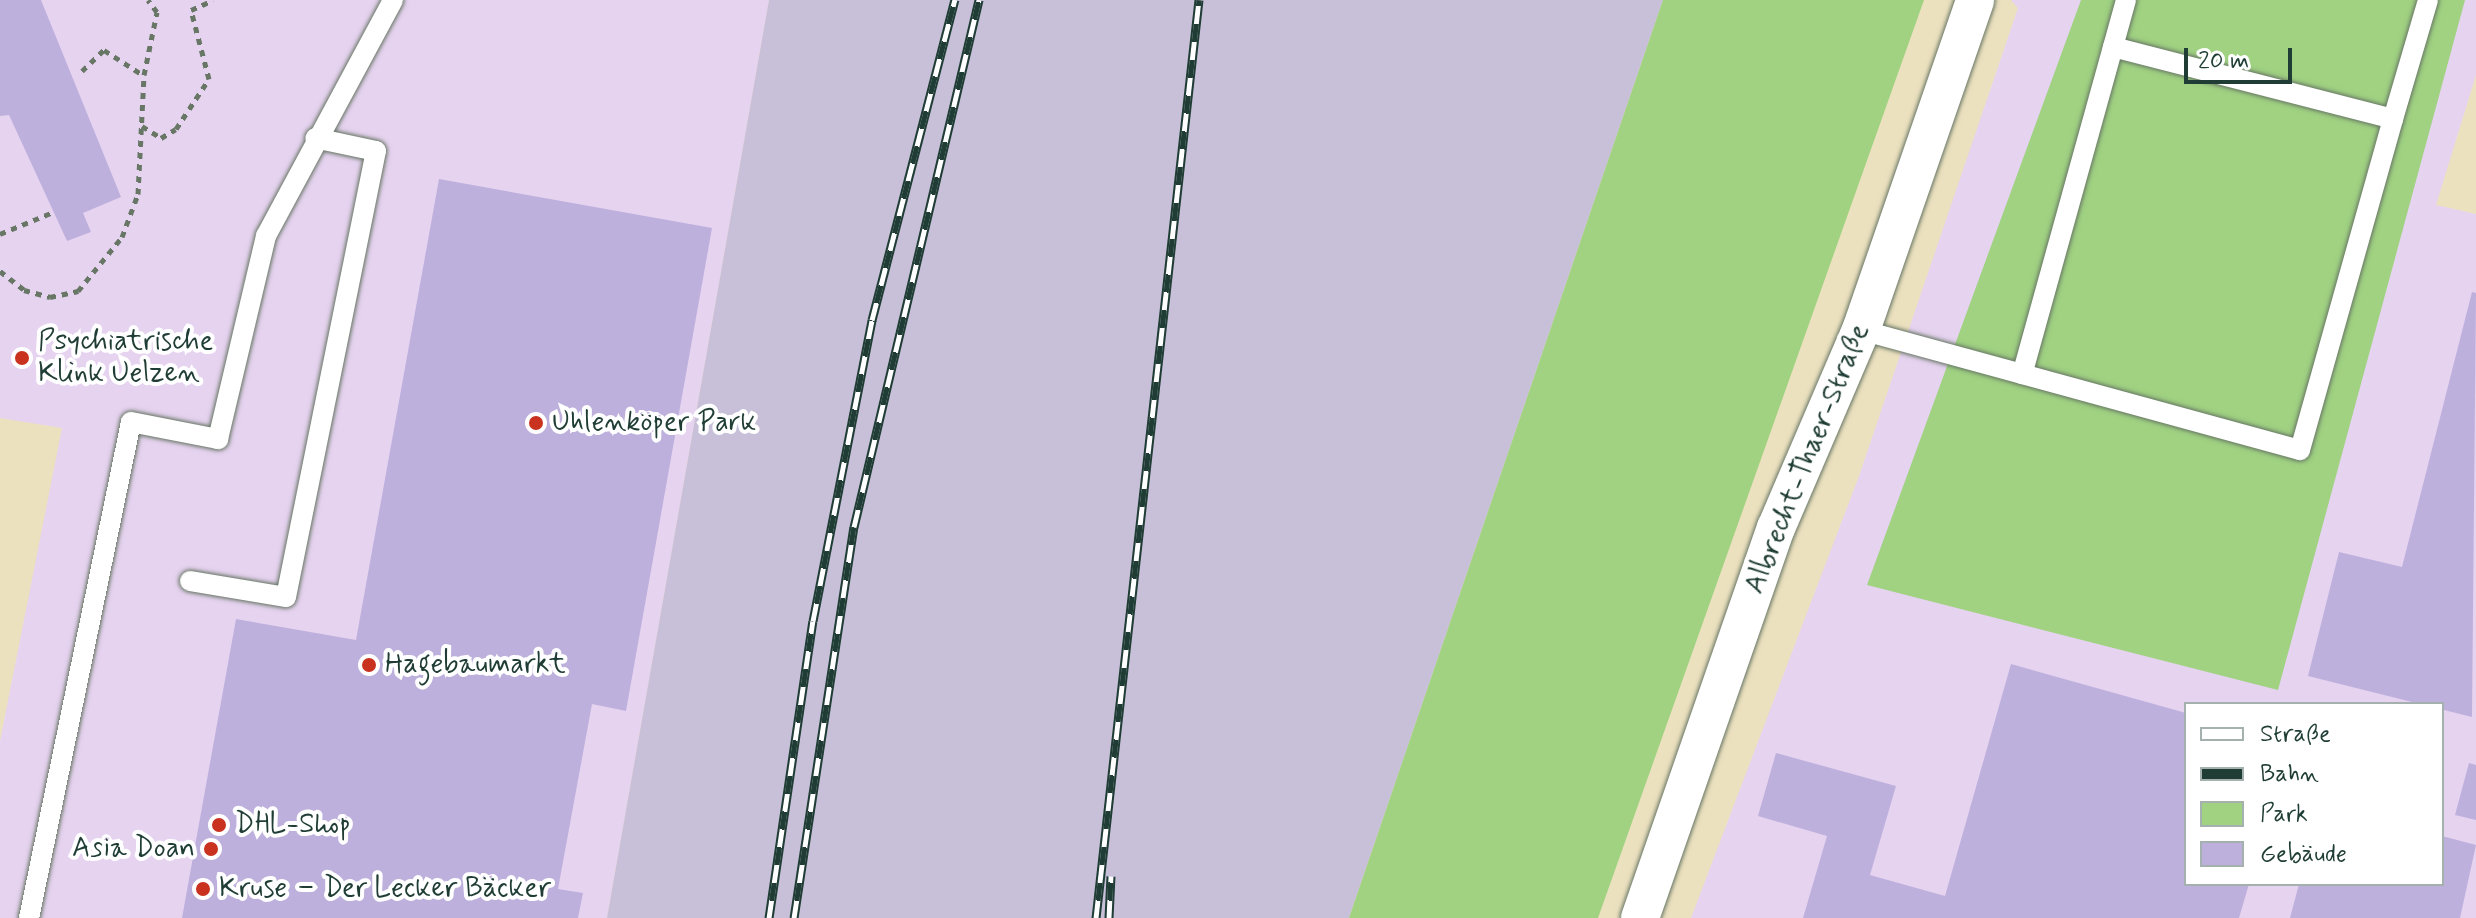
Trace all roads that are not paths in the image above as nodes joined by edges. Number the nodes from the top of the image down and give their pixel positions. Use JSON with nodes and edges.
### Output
{"nodes":[{"id":1,"x":393,"y":0,"type":"edge"},
{"id":2,"x":1975,"y":0,"type":"edge"},
{"id":3,"x":2126,"y":0,"type":"edge"},
{"id":4,"x":2428,"y":0,"type":"edge"},
{"id":5,"x":2113,"y":47,"type":"junction"},
{"id":6,"x":2393,"y":119,"type":"junction"},
{"id":7,"x":315,"y":138,"type":"junction"},
{"id":8,"x":1861,"y":330,"type":"junction"},
{"id":9,"x":2022,"y":374,"type":"junction"},
{"id":10,"x":190,"y":581,"type":"dead end"},
{"id":11,"x":29,"y":918,"type":"edge"},
{"id":12,"x":1640,"y":918,"type":"edge"}],
"edges":[{"from":1,"to":7,"type":"lane"},
{"from":2,"to":8,"type":"street","name":"Albrecht-Thaer-Straße"},
{"from":3,"to":5,"type":"lane"},
{"from":4,"to":6,"type":"lane"},
{"from":5,"to":6,"type":"lane"},
{"from":5,"to":9,"type":"lane"},
{"from":6,"to":9,"type":"lane"},
{"from":7,"to":10,"type":"lane"},
{"from":7,"to":11,"type":"lane"},
{"from":8,"to":9,"type":"lane"},
{"from":8,"to":12,"type":"street","name":"Albrecht-Thaer-Straße"}]}
